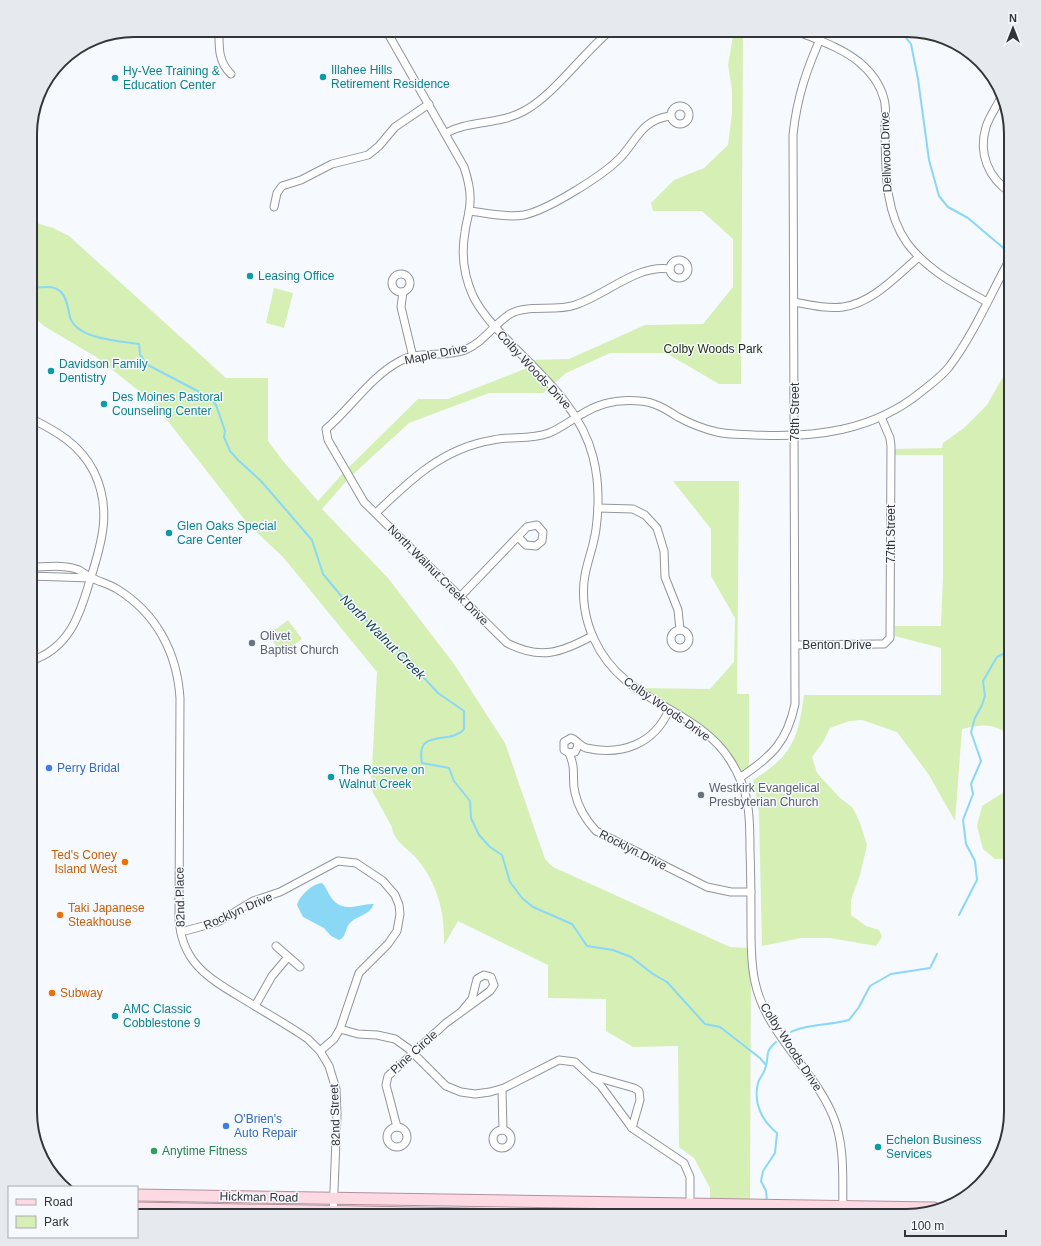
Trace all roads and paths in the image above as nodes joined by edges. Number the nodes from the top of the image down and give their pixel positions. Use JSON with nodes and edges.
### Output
{"nodes":[{"id":1,"x":219,"y":37,"type":"edge"},
{"id":2,"x":390,"y":37,"type":"edge"},
{"id":3,"x":604,"y":37,"type":"edge"},
{"id":4,"x":812,"y":37,"type":"edge"},
{"id":5,"x":821,"y":37,"type":"edge"},
{"id":6,"x":820,"y":40,"type":"junction"},
{"id":7,"x":231,"y":74,"type":"dead end"},
{"id":8,"x":999,"y":102,"type":"edge"},
{"id":9,"x":428,"y":104,"type":"junction"},
{"id":10,"x":670,"y":116,"type":"dead end"},
{"id":11,"x":446,"y":133,"type":"junction"},
{"id":12,"x":1004,"y":186,"type":"edge"},
{"id":13,"x":274,"y":207,"type":"dead end"},
{"id":14,"x":469,"y":211,"type":"junction"},
{"id":15,"x":919,"y":257,"type":"junction"},
{"id":16,"x":670,"y":269,"type":"dead end"},
{"id":17,"x":1004,"y":270,"type":"edge"},
{"id":18,"x":403,"y":292,"type":"dead end"},
{"id":19,"x":794,"y":302,"type":"junction"},
{"id":20,"x":987,"y":302,"type":"junction"},
{"id":21,"x":495,"y":328,"type":"junction"},
{"id":22,"x":413,"y":357,"type":"junction"},
{"id":23,"x":576,"y":417,"type":"junction"},
{"id":24,"x":881,"y":417,"type":"junction"},
{"id":25,"x":37,"y":421,"type":"edge"},
{"id":26,"x":326,"y":429,"type":"joint"},
{"id":27,"x":795,"y":435,"type":"junction"},
{"id":28,"x":598,"y":508,"type":"junction"},
{"id":29,"x":376,"y":513,"type":"junction"},
{"id":30,"x":518,"y":537,"type":"dead end"},
{"id":31,"x":37,"y":567,"type":"edge"},
{"id":32,"x":37,"y":576,"type":"edge"},
{"id":33,"x":91,"y":578,"type":"junction"},
{"id":34,"x":460,"y":597,"type":"junction"},
{"id":35,"x":680,"y":630,"type":"dead end"},
{"id":36,"x":592,"y":636,"type":"junction"},
{"id":37,"x":879,"y":644,"type":"joint"},
{"id":38,"x":796,"y":645,"type":"junction"},
{"id":39,"x":37,"y":658,"type":"edge"},
{"id":40,"x":669,"y":710,"type":"junction"},
{"id":41,"x":577,"y":742,"type":"junction"},
{"id":42,"x":569,"y":753,"type":"junction"},
{"id":43,"x":740,"y":777,"type":"junction"},
{"id":44,"x":751,"y":892,"type":"junction"},
{"id":45,"x":181,"y":932,"type":"junction"},
{"id":46,"x":276,"y":946,"type":"dead end"},
{"id":47,"x":288,"y":957,"type":"junction"},
{"id":48,"x":300,"y":967,"type":"dead end"},
{"id":49,"x":255,"y":1006,"type":"junction"},
{"id":50,"x":462,"y":1011,"type":"junction"},
{"id":51,"x":340,"y":1029,"type":"junction"},
{"id":52,"x":320,"y":1051,"type":"junction"},
{"id":53,"x":413,"y":1054,"type":"junction"},
{"id":54,"x":591,"y":1076,"type":"junction"},
{"id":55,"x":502,"y":1089,"type":"junction"},
{"id":56,"x":397,"y":1127,"type":"dead end"},
{"id":57,"x":632,"y":1128,"type":"junction"},
{"id":58,"x":503,"y":1130,"type":"dead end"},
{"id":59,"x":138,"y":1194,"type":"edge"},
{"id":60,"x":333,"y":1198,"type":"junction"},
{"id":61,"x":690,"y":1204,"type":"junction"},
{"id":62,"x":138,"y":1208,"type":"edge"},
{"id":63,"x":170,"y":1209,"type":"edge"},
{"id":64,"x":333,"y":1209,"type":"edge"},
{"id":65,"x":690,"y":1209,"type":"edge"},
{"id":66,"x":822,"y":1209,"type":"edge"},
{"id":67,"x":843,"y":1209,"type":"edge"},
{"id":68,"x":904,"y":1209,"type":"edge"},
{"id":69,"x":917,"y":1209,"type":"edge"}],
"edges":[{"from":1,"to":7,"type":"street"},
{"from":2,"to":9,"type":"street","name":"Colby Woods Drive"},
{"from":3,"to":11,"type":"street"},
{"from":4,"to":6,"type":"street","name":"Dellwood Drive"},
{"from":5,"to":6,"type":"street","name":"78th Street"},
{"from":6,"to":15,"type":"street","name":"Dellwood Drive"},
{"from":6,"to":19,"type":"street","name":"78th Street"},
{"from":8,"to":12,"type":"street"},
{"from":9,"to":11,"type":"street","name":"Colby Woods Drive"},
{"from":9,"to":13,"type":"street"},
{"from":10,"to":14,"type":"street"},
{"from":11,"to":14,"type":"street","name":"Colby Woods Drive"},
{"from":14,"to":21,"type":"street","name":"Colby Woods Drive"},
{"from":15,"to":19,"type":"street"},
{"from":15,"to":20,"type":"street","name":"Dellwood Drive"},
{"from":16,"to":21,"type":"street","name":"Maple Drive"},
{"from":17,"to":20,"type":"street"},
{"from":18,"to":22,"type":"street"},
{"from":19,"to":27,"type":"street","name":"78th Street"},
{"from":20,"to":24,"type":"street"},
{"from":21,"to":22,"type":"street","name":"Maple Drive"},
{"from":21,"to":23,"type":"street","name":"Colby Woods Drive"},
{"from":22,"to":26,"type":"street","name":"Maple Drive"},
{"from":23,"to":27,"type":"street"},
{"from":23,"to":28,"type":"street","name":"Colby Woods Drive"},
{"from":23,"to":29,"type":"street"},
{"from":24,"to":27,"type":"street"},
{"from":24,"to":37,"type":"street","name":"77th Street"},
{"from":25,"to":33,"type":"street"},
{"from":26,"to":29,"type":"street","name":"North Walnut Creek Drive"},
{"from":27,"to":38,"type":"street","name":"78th Street"},
{"from":28,"to":35,"type":"street"},
{"from":28,"to":36,"type":"street","name":"Colby Woods Drive"},
{"from":29,"to":34,"type":"street","name":"North Walnut Creek Drive"},
{"from":30,"to":34,"type":"street"},
{"from":31,"to":33,"type":"street"},
{"from":32,"to":33,"type":"street"},
{"from":33,"to":39,"type":"street"},
{"from":33,"to":45,"type":"street","name":"82nd Place"},
{"from":34,"to":36,"type":"street","name":"North Walnut Creek Drive"},
{"from":36,"to":40,"type":"street","name":"Colby Woods Drive"},
{"from":37,"to":38,"type":"street","name":"Benton Drive"},
{"from":38,"to":43,"type":"street","name":"78th Street"},
{"from":40,"to":41,"type":"street"},
{"from":40,"to":43,"type":"street","name":"Colby Woods Drive"},
{"from":41,"to":42,"type":"street"},
{"from":41,"to":42,"type":"street","name":"Rocklyn Drive"},
{"from":42,"to":44,"type":"street","name":"Rocklyn Drive"},
{"from":43,"to":44,"type":"street","name":"Colby Woods Drive"},
{"from":44,"to":67,"type":"street","name":"Colby Woods Drive"},
{"from":45,"to":49,"type":"street","name":"82nd Place"},
{"from":45,"to":51,"type":"street","name":"Rocklyn Drive"},
{"from":46,"to":47,"type":"street"},
{"from":47,"to":48,"type":"street"},
{"from":47,"to":49,"type":"street"},
{"from":49,"to":52,"type":"street","name":"82nd Place"},
{"from":50,"to":50,"type":"street","name":"Pine Circle"},
{"from":50,"to":53,"type":"street","name":"Pine Circle"},
{"from":51,"to":52,"type":"street"},
{"from":51,"to":53,"type":"street"},
{"from":52,"to":60,"type":"street","name":"82nd Street"},
{"from":53,"to":55,"type":"street"},
{"from":53,"to":56,"type":"street","name":"Pine Circle"},
{"from":54,"to":55,"type":"street"},
{"from":54,"to":57,"type":"street"},
{"from":54,"to":57,"type":"street"},
{"from":55,"to":58,"type":"street"},
{"from":57,"to":61,"type":"street"},
{"from":59,"to":60,"type":"main road","name":"Hickman Road"},
{"from":60,"to":61,"type":"main road","name":"Hickman Road"},
{"from":60,"to":64,"type":"street","name":"82nd Street"},
{"from":61,"to":65,"type":"street"},
{"from":61,"to":66,"type":"main road","name":"Hickman Road"},
{"from":62,"to":63,"type":"main road","name":"Hickman Road"},
{"from":68,"to":69,"type":"main road","name":"Hickman Road"}]}
